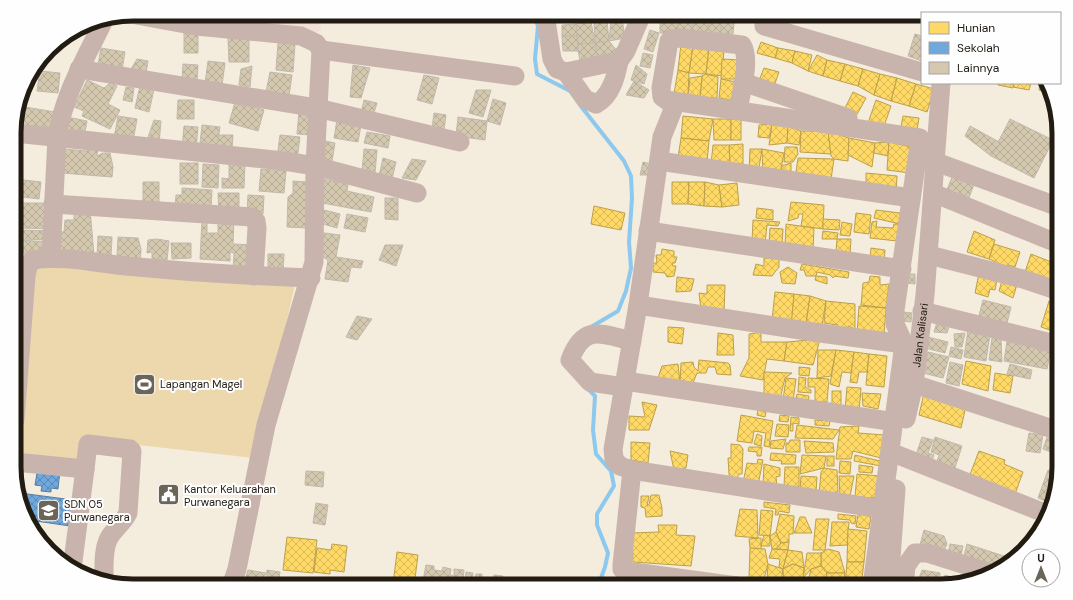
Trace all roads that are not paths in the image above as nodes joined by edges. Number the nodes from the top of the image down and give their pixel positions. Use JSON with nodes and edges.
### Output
{"nodes":[{"id":1,"x":169,"y":21,"type":"edge"},
{"id":2,"x":546,"y":21,"type":"edge"},
{"id":3,"x":639,"y":21,"type":"edge"},
{"id":4,"x":101,"y":26,"type":"edge"},
{"id":5,"x":764,"y":26,"type":"dead end"},
{"id":6,"x":321,"y":50,"type":"junction"},
{"id":7,"x":619,"y":61,"type":"junction"},
{"id":8,"x":79,"y":69,"type":"junction"},
{"id":9,"x":566,"y":72,"type":"junction"},
{"id":10,"x":921,"y":72,"type":"edge"},
{"id":11,"x":515,"y":76,"type":"dead end"},
{"id":12,"x":743,"y":82,"type":"junction"},
{"id":13,"x":941,"y":84,"type":"edge"},
{"id":14,"x":676,"y":102,"type":"junction"},
{"id":15,"x":317,"y":108,"type":"junction"},
{"id":16,"x":738,"y":110,"type":"junction"},
{"id":17,"x":893,"y":134,"type":"junction"},
{"id":18,"x":21,"y":135,"type":"edge"},
{"id":19,"x":57,"y":138,"type":"junction"},
{"id":20,"x":460,"y":142,"type":"dead end"},
{"id":21,"x":659,"y":161,"type":"junction"},
{"id":22,"x":936,"y":162,"type":"junction"},
{"id":23,"x":315,"y":166,"type":"junction"},
{"id":24,"x":417,"y":193,"type":"dead end"},
{"id":25,"x":932,"y":193,"type":"junction"},
{"id":26,"x":911,"y":198,"type":"junction"},
{"id":27,"x":53,"y":204,"type":"junction"},
{"id":28,"x":1052,"y":204,"type":"edge"},
{"id":29,"x":648,"y":231,"type":"junction"},
{"id":30,"x":1052,"y":241,"type":"edge"},
{"id":31,"x":929,"y":255,"type":"junction"},
{"id":32,"x":51,"y":257,"type":"junction"},
{"id":33,"x":24,"y":260,"type":"edge"},
{"id":34,"x":902,"y":269,"type":"junction"},
{"id":35,"x":254,"y":276,"type":"junction"},
{"id":36,"x":311,"y":278,"type":"junction"},
{"id":37,"x":1052,"y":289,"type":"edge"},
{"id":38,"x":638,"y":305,"type":"junction"},
{"id":39,"x":922,"y":311,"type":"junction"},
{"id":40,"x":21,"y":322,"type":"edge"},
{"id":41,"x":632,"y":340,"type":"junction"},
{"id":42,"x":1052,"y":343,"type":"edge"},
{"id":43,"x":904,"y":344,"type":"junction"},
{"id":44,"x":624,"y":384,"type":"junction"},
{"id":45,"x":914,"y":384,"type":"junction"},
{"id":46,"x":895,"y":422,"type":"junction"},
{"id":47,"x":1052,"y":429,"type":"edge"},
{"id":48,"x":898,"y":454,"type":"junction"},
{"id":49,"x":21,"y":463,"type":"edge"},
{"id":50,"x":85,"y":469,"type":"junction"},
{"id":51,"x":632,"y":470,"type":"junction"},
{"id":52,"x":882,"y":509,"type":"junction"},
{"id":53,"x":1043,"y":512,"type":"edge"},
{"id":54,"x":73,"y":561,"type":"edge"},
{"id":55,"x":982,"y":570,"type":"edge"},
{"id":56,"x":104,"y":575,"type":"edge"},
{"id":57,"x":233,"y":579,"type":"edge"},
{"id":58,"x":690,"y":579,"type":"edge"},
{"id":59,"x":873,"y":579,"type":"edge"},
{"id":60,"x":889,"y":579,"type":"edge"},
{"id":61,"x":905,"y":579,"type":"edge"}],
"edges":[{"from":1,"to":6,"type":"street"},
{"from":2,"to":9,"type":"street"},
{"from":3,"to":7,"type":"street"},
{"from":4,"to":8,"type":"street"},
{"from":5,"to":10,"type":"street"},
{"from":6,"to":11,"type":"street"},
{"from":6,"to":15,"type":"street"},
{"from":7,"to":9,"type":"street"},
{"from":7,"to":9,"type":"street"},
{"from":8,"to":15,"type":"street"},
{"from":8,"to":19,"type":"street"},
{"from":12,"to":14,"type":"street"},
{"from":12,"to":16,"type":"street"},
{"from":12,"to":17,"type":"street"},
{"from":13,"to":22,"type":"street","name":"Jalan Kalisari"},
{"from":14,"to":16,"type":"street"},
{"from":14,"to":21,"type":"street"},
{"from":15,"to":20,"type":"street"},
{"from":15,"to":23,"type":"street"},
{"from":16,"to":17,"type":"street"},
{"from":17,"to":26,"type":"street"},
{"from":18,"to":19,"type":"street"},
{"from":19,"to":23,"type":"street"},
{"from":19,"to":27,"type":"street"},
{"from":21,"to":26,"type":"street"},
{"from":21,"to":29,"type":"street"},
{"from":22,"to":25,"type":"street","name":"Jalan Kalisari"},
{"from":22,"to":28,"type":"street"},
{"from":23,"to":24,"type":"street"},
{"from":23,"to":36,"type":"street"},
{"from":25,"to":30,"type":"street"},
{"from":25,"to":31,"type":"street","name":"Jalan Kalisari"},
{"from":26,"to":34,"type":"street"},
{"from":27,"to":32,"type":"street"},
{"from":27,"to":35,"type":"street"},
{"from":29,"to":34,"type":"street"},
{"from":29,"to":38,"type":"street"},
{"from":31,"to":37,"type":"street"},
{"from":31,"to":39,"type":"street","name":"Jalan Kalisari"},
{"from":32,"to":33,"type":"street"},
{"from":32,"to":35,"type":"street"},
{"from":33,"to":40,"type":"street"},
{"from":34,"to":43,"type":"street"},
{"from":35,"to":36,"type":"street"},
{"from":36,"to":57,"type":"street"},
{"from":38,"to":41,"type":"street"},
{"from":38,"to":43,"type":"street"},
{"from":39,"to":42,"type":"street"},
{"from":39,"to":45,"type":"street","name":"Jalan Kalisari"},
{"from":41,"to":44,"type":"street"},
{"from":41,"to":44,"type":"street"},
{"from":43,"to":46,"type":"street"},
{"from":44,"to":46,"type":"street"},
{"from":44,"to":51,"type":"street"},
{"from":45,"to":47,"type":"street"},
{"from":45,"to":48,"type":"street","name":"Jalan Kalisari"},
{"from":46,"to":52,"type":"street"},
{"from":48,"to":53,"type":"street"},
{"from":48,"to":60,"type":"street","name":"Jalan Kalisari"},
{"from":49,"to":50,"type":"street"},
{"from":50,"to":54,"type":"street"},
{"from":50,"to":56,"type":"street"},
{"from":51,"to":52,"type":"street"},
{"from":51,"to":58,"type":"street"},
{"from":52,"to":59,"type":"street"},
{"from":55,"to":61,"type":"street"}]}
